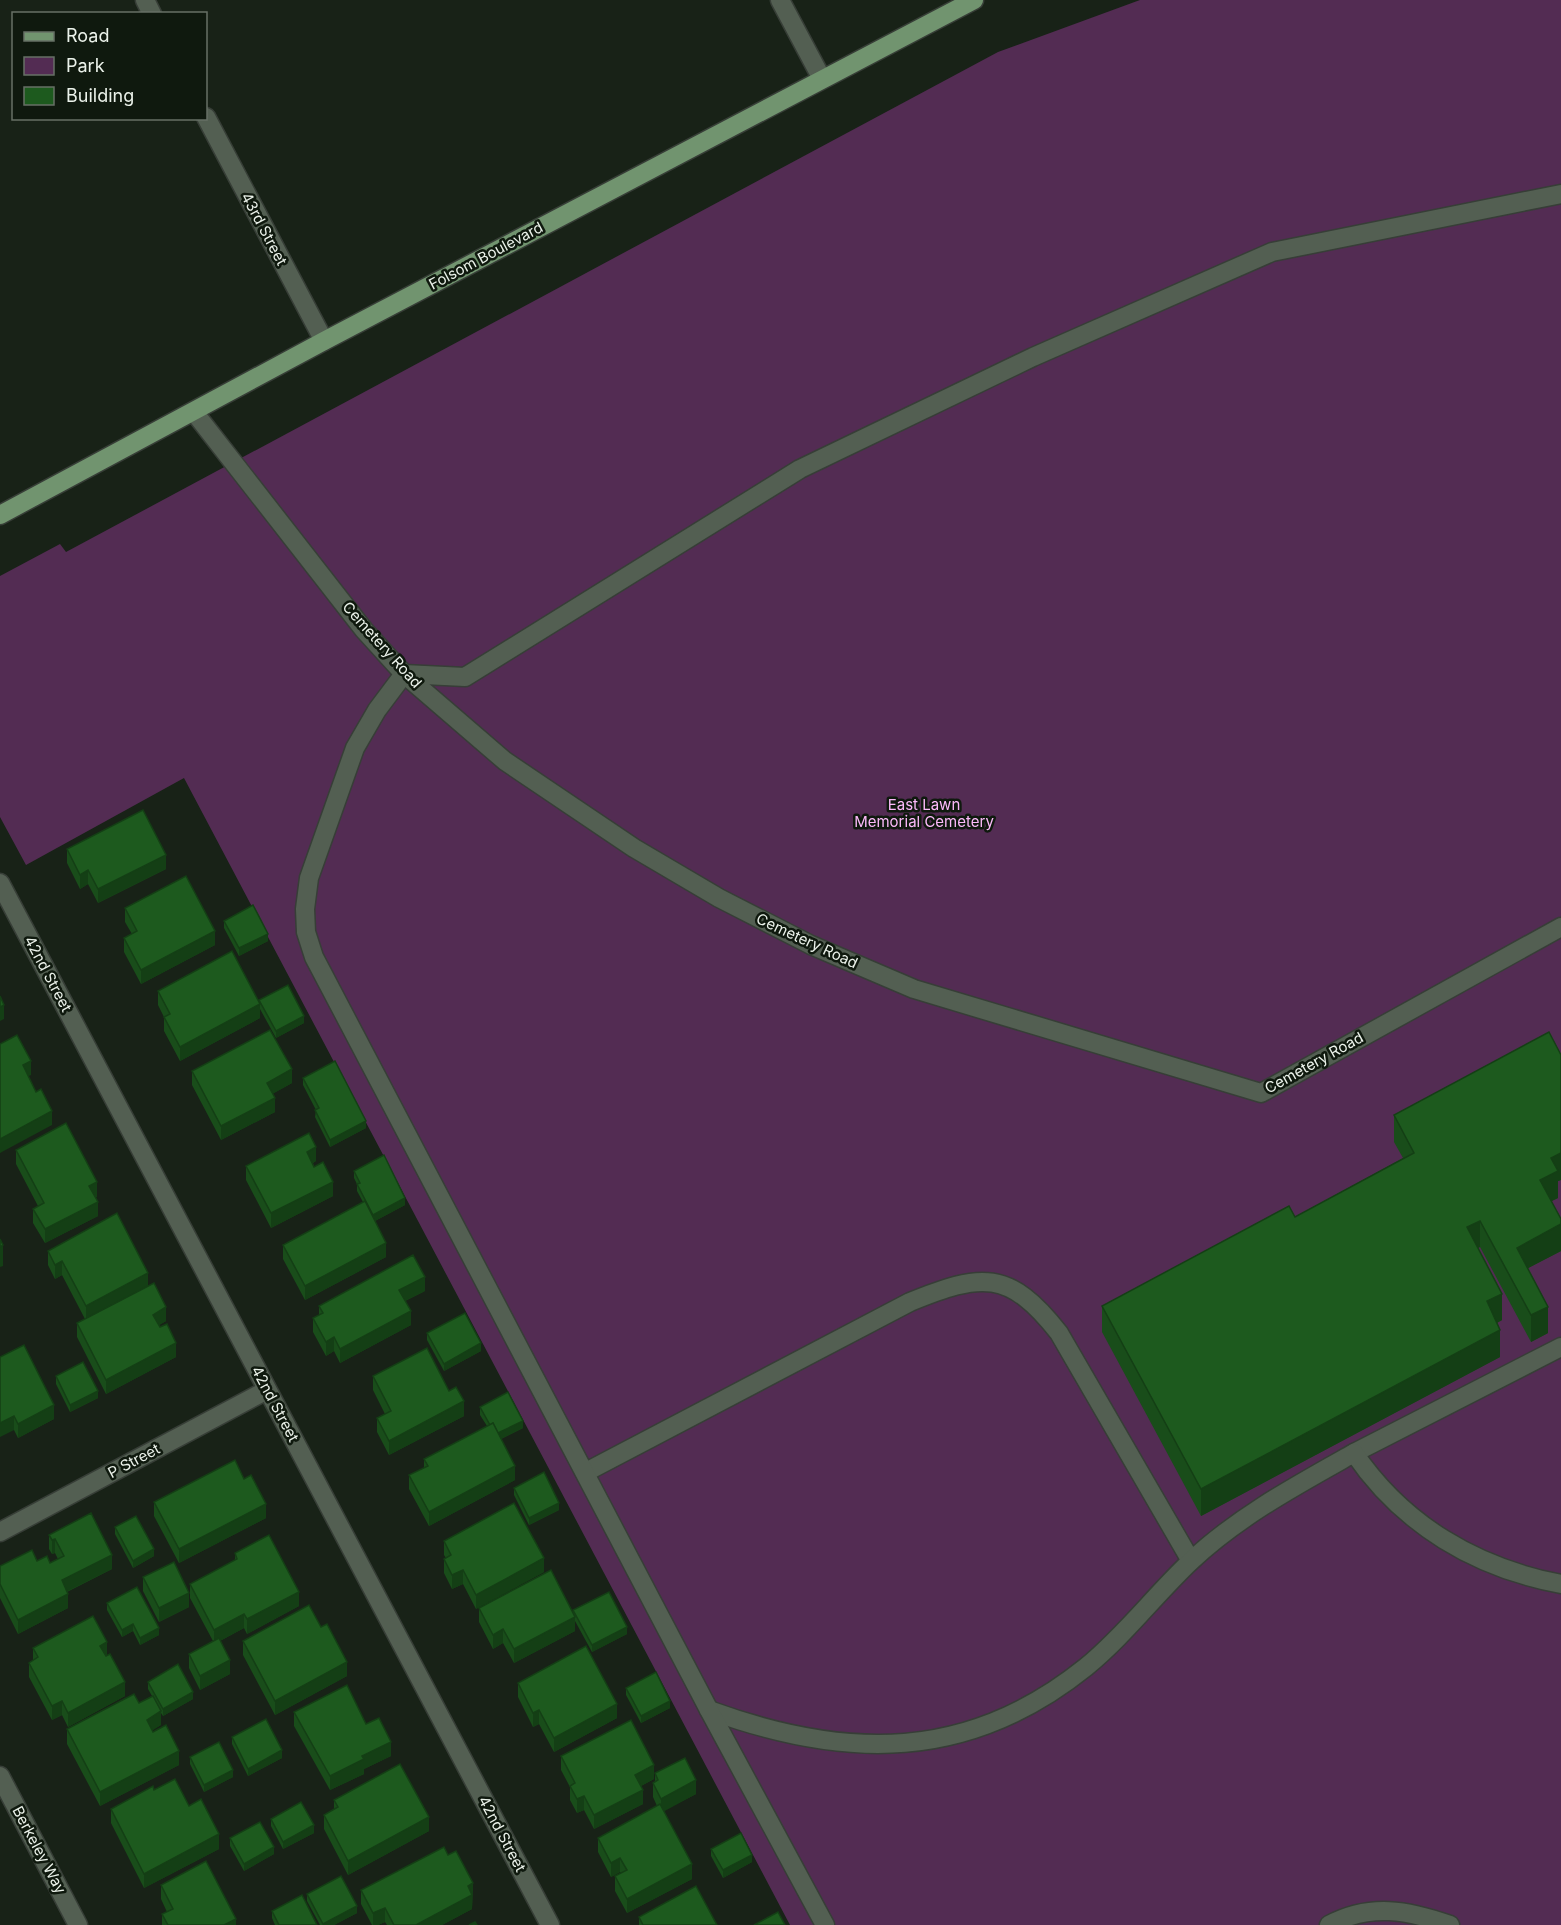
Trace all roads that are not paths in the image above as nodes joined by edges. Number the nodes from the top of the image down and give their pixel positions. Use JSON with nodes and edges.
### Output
{"nodes":[{"id":1,"x":780,"y":0,"type":"edge"},
{"id":2,"x":974,"y":0,"type":"edge"},
{"id":3,"x":822,"y":79,"type":"junction"},
{"id":4,"x":207,"y":119,"type":"edge"},
{"id":5,"x":1561,"y":194,"type":"edge"},
{"id":6,"x":324,"y":340,"type":"junction"},
{"id":7,"x":194,"y":412,"type":"junction"},
{"id":8,"x":0,"y":515,"type":"edge"},
{"id":9,"x":404,"y":674,"type":"junction"},
{"id":10,"x":0,"y":883,"type":"edge"},
{"id":11,"x":1561,"y":927,"type":"edge"},
{"id":12,"x":1561,"y":1347,"type":"edge"},
{"id":13,"x":267,"y":1390,"type":"junction"},
{"id":14,"x":1354,"y":1453,"type":"junction"},
{"id":15,"x":586,"y":1472,"type":"junction"},
{"id":16,"x":0,"y":1532,"type":"edge"},
{"id":17,"x":1191,"y":1561,"type":"junction"},
{"id":18,"x":1561,"y":1584,"type":"edge"},
{"id":19,"x":709,"y":1710,"type":"junction"},
{"id":20,"x":0,"y":1776,"type":"edge"},
{"id":21,"x":78,"y":1925,"type":"edge"},
{"id":22,"x":550,"y":1925,"type":"edge"},
{"id":23,"x":825,"y":1925,"type":"edge"},
{"id":24,"x":1329,"y":1925,"type":"edge"},
{"id":25,"x":1450,"y":1925,"type":"edge"}],
"edges":[{"from":1,"to":3,"type":"street"},
{"from":2,"to":3,"type":"main road","name":"Folsom Boulevard"},
{"from":3,"to":6,"type":"main road","name":"Folsom Boulevard"},
{"from":4,"to":6,"type":"street","name":"43rd Street"},
{"from":5,"to":9,"type":"street"},
{"from":6,"to":7,"type":"main road","name":"Folsom Boulevard"},
{"from":7,"to":8,"type":"main road","name":"Folsom Boulevard"},
{"from":7,"to":9,"type":"street","name":"Cemetery Road"},
{"from":9,"to":11,"type":"street","name":"Cemetery Road"},
{"from":9,"to":15,"type":"street"},
{"from":10,"to":13,"type":"street","name":"42nd Street"},
{"from":12,"to":14,"type":"street"},
{"from":13,"to":16,"type":"street","name":"P Street"},
{"from":13,"to":22,"type":"street","name":"42nd Street"},
{"from":14,"to":17,"type":"street"},
{"from":14,"to":18,"type":"street"},
{"from":15,"to":17,"type":"street"},
{"from":15,"to":19,"type":"street"},
{"from":17,"to":19,"type":"street"},
{"from":19,"to":23,"type":"street"},
{"from":20,"to":21,"type":"street","name":"Berkeley Way"},
{"from":24,"to":25,"type":"street"}]}
